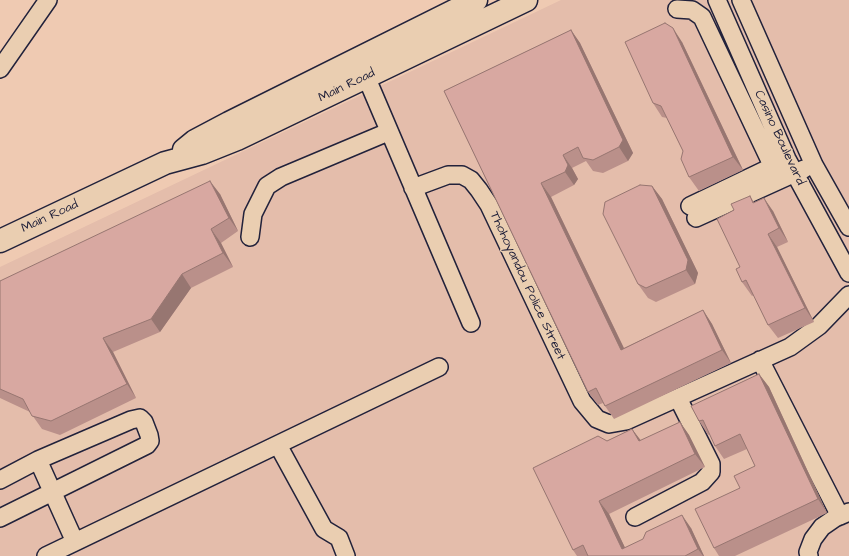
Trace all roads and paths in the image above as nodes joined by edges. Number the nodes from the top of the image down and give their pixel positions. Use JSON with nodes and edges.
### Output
{"nodes":[{"id":1,"x":48,"y":0,"type":"edge"},
{"id":2,"x":476,"y":0,"type":"edge"},
{"id":3,"x":526,"y":0,"type":"edge"},
{"id":4,"x":717,"y":0,"type":"edge"},
{"id":5,"x":740,"y":0,"type":"edge"},
{"id":6,"x":677,"y":9,"type":"dead end"},
{"id":7,"x":363,"y":68,"type":"junction"},
{"id":8,"x":0,"y":69,"type":"edge"},
{"id":9,"x":388,"y":132,"type":"junction"},
{"id":10,"x":810,"y":158,"type":"junction"},
{"id":11,"x":784,"y":167,"type":"junction"},
{"id":12,"x":413,"y":188,"type":"junction"},
{"id":13,"x":849,"y":227,"type":"edge"},
{"id":14,"x":250,"y":237,"type":"dead end"},
{"id":15,"x":0,"y":241,"type":"edge"},
{"id":16,"x":849,"y":273,"type":"edge"},
{"id":17,"x":849,"y":295,"type":"edge"},
{"id":18,"x":471,"y":322,"type":"dead end"},
{"id":19,"x":760,"y":360,"type":"junction"},
{"id":20,"x":439,"y":367,"type":"dead end"},
{"id":21,"x":678,"y":398,"type":"junction"},
{"id":22,"x":278,"y":445,"type":"junction"},
{"id":23,"x":38,"y":460,"type":"junction"},
{"id":24,"x":0,"y":480,"type":"edge"},
{"id":25,"x":52,"y":492,"type":"junction"},
{"id":26,"x":845,"y":514,"type":"edge"},
{"id":27,"x":635,"y":517,"type":"dead end"},
{"id":28,"x":0,"y":518,"type":"edge"},
{"id":29,"x":75,"y":542,"type":"junction"},
{"id":30,"x":805,"y":555,"type":"edge"},
{"id":31,"x":46,"y":556,"type":"edge"},
{"id":32,"x":346,"y":556,"type":"edge"}],
"edges":[{"from":1,"to":8,"type":"street"},
{"from":2,"to":7,"type":"main road","name":"Main Road"},
{"from":3,"to":7,"type":"main road","name":"Main Road"},
{"from":4,"to":11,"type":"street","name":"Casino Boulevard"},
{"from":5,"to":10,"type":"street","name":"Casino Boulevard"},
{"from":6,"to":11,"type":"street"},
{"from":7,"to":9,"type":"street"},
{"from":7,"to":15,"type":"main road","name":"Main Road"},
{"from":9,"to":12,"type":"street"},
{"from":9,"to":14,"type":"street"},
{"from":10,"to":11,"type":"street"},
{"from":10,"to":13,"type":"street","name":"Casino Boulevard"},
{"from":11,"to":11,"type":"street"},
{"from":11,"to":16,"type":"street","name":"Casino Boulevard"},
{"from":12,"to":18,"type":"street"},
{"from":12,"to":21,"type":"street","name":"Thohoyandou Police Street"},
{"from":17,"to":19,"type":"street","name":"Thohoyandou Police Street"},
{"from":19,"to":21,"type":"street","name":"Thohoyandou Police Street"},
{"from":19,"to":26,"type":"street"},
{"from":20,"to":22,"type":"street"},
{"from":21,"to":27,"type":"street"},
{"from":22,"to":29,"type":"street"},
{"from":22,"to":32,"type":"street"},
{"from":23,"to":24,"type":"street"},
{"from":23,"to":25,"type":"street"},
{"from":23,"to":25,"type":"street"},
{"from":25,"to":28,"type":"street"},
{"from":25,"to":29,"type":"street"},
{"from":26,"to":30,"type":"street"},
{"from":29,"to":31,"type":"street"}]}
